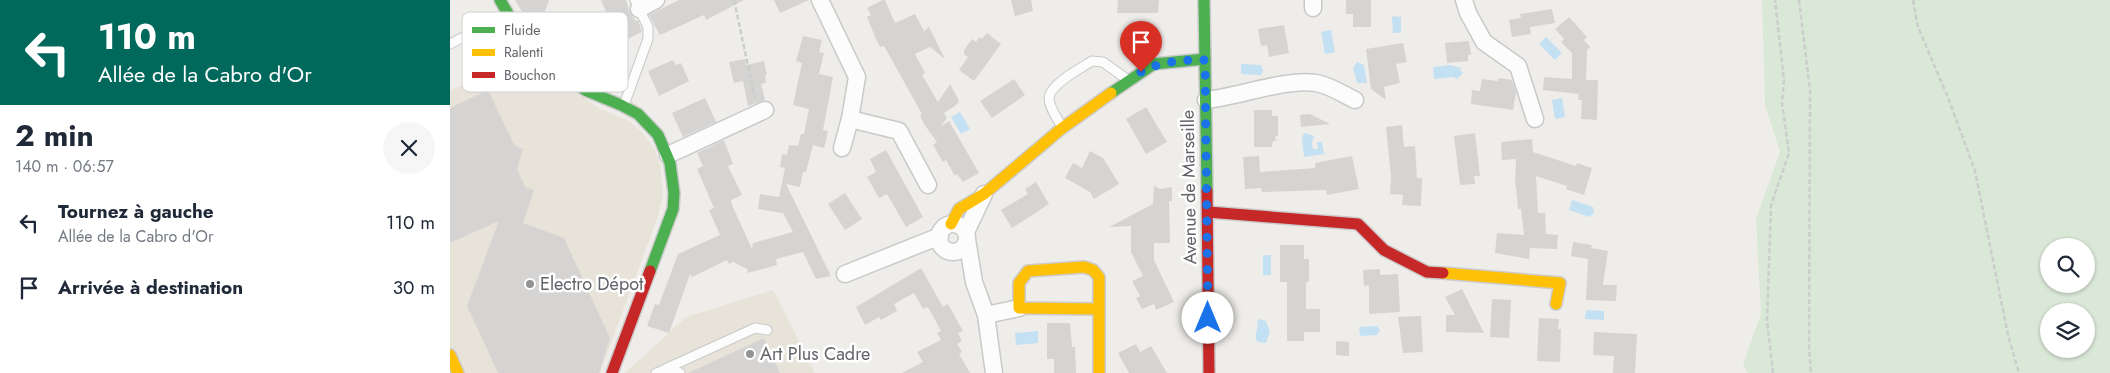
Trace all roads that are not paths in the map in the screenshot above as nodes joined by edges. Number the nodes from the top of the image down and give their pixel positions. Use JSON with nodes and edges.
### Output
{"nodes":[{"id":1,"x":500,"y":0,"type":"edge"},
{"id":2,"x":656,"y":0,"type":"edge"},
{"id":3,"x":820,"y":0,"type":"edge"},
{"id":4,"x":1204,"y":0,"type":"edge"},
{"id":5,"x":1464,"y":0,"type":"edge"},
{"id":6,"x":637,"y":4,"type":"edge"},
{"id":7,"x":506,"y":12,"type":"edge"},
{"id":8,"x":462,"y":38,"type":"edge"},
{"id":9,"x":450,"y":44,"type":"edge"},
{"id":10,"x":1205,"y":60,"type":"junction"},
{"id":11,"x":1128,"y":81,"type":"junction"},
{"id":12,"x":590,"y":92,"type":"edge"},
{"id":13,"x":1206,"y":100,"type":"junction"},
{"id":14,"x":1355,"y":100,"type":"dead end"},
{"id":15,"x":624,"y":106,"type":"junction"},
{"id":16,"x":762,"y":111,"type":"road end"},
{"id":17,"x":850,"y":119,"type":"junction"},
{"id":18,"x":1535,"y":119,"type":"dead end"},
{"id":19,"x":1063,"y":128,"type":"junction"},
{"id":20,"x":842,"y":148,"type":"dead end"},
{"id":21,"x":668,"y":155,"type":"junction"},
{"id":22,"x":928,"y":185,"type":"dead end"},
{"id":23,"x":984,"y":194,"type":"junction"},
{"id":24,"x":1208,"y":212,"type":"junction"},
{"id":25,"x":951,"y":224,"type":"junction"},
{"id":26,"x":940,"y":236,"type":"junction"},
{"id":27,"x":967,"y":236,"type":"junction"},
{"id":28,"x":952,"y":252,"type":"junction"},
{"id":29,"x":845,"y":274,"type":"dead end"},
{"id":30,"x":974,"y":282,"type":"junction"},
{"id":31,"x":1556,"y":304,"type":"dead end"},
{"id":32,"x":1019,"y":308,"type":"junction"},
{"id":33,"x":1099,"y":309,"type":"junction"},
{"id":34,"x":986,"y":315,"type":"junction"},
{"id":35,"x":767,"y":330,"type":"dead end"},
{"id":36,"x":450,"y":355,"type":"edge"},
{"id":37,"x":665,"y":369,"type":"junction"},
{"id":38,"x":458,"y":373,"type":"edge"},
{"id":39,"x":612,"y":373,"type":"edge"},
{"id":40,"x":656,"y":373,"type":"edge"},
{"id":41,"x":680,"y":373,"type":"edge"},
{"id":42,"x":994,"y":373,"type":"edge"},
{"id":43,"x":1099,"y":373,"type":"edge"},
{"id":44,"x":1209,"y":373,"type":"edge"}],
"edges":[{"from":1,"to":7,"type":"street"},
{"from":2,"to":6,"type":"street"},
{"from":3,"to":17,"type":"street"},
{"from":4,"to":10,"type":"street","name":"Avenue de Marseille"},
{"from":5,"to":18,"type":"street"},
{"from":6,"to":15,"type":"lane"},
{"from":8,"to":9,"type":"lane"},
{"from":10,"to":11,"type":"street"},
{"from":10,"to":13,"type":"street","name":"Avenue de Marseille"},
{"from":11,"to":19,"type":"street"},
{"from":11,"to":19,"type":"lane"},
{"from":12,"to":15,"type":"street"},
{"from":13,"to":14,"type":"street"},
{"from":13,"to":24,"type":"street","name":"Avenue de Marseille"},
{"from":15,"to":21,"type":"street"},
{"from":16,"to":21,"type":"street"},
{"from":17,"to":20,"type":"street"},
{"from":17,"to":22,"type":"street"},
{"from":19,"to":23,"type":"street"},
{"from":21,"to":39,"type":"street"},
{"from":23,"to":25,"type":"street"},
{"from":23,"to":27,"type":"street"},
{"from":24,"to":31,"type":"street"},
{"from":24,"to":44,"type":"street","name":"Avenue de Marseille"},
{"from":25,"to":26,"type":"street"},
{"from":25,"to":27,"type":"street"},
{"from":26,"to":28,"type":"street"},
{"from":26,"to":29,"type":"street"},
{"from":27,"to":28,"type":"street"},
{"from":27,"to":30,"type":"street"},
{"from":28,"to":30,"type":"street"},
{"from":30,"to":34,"type":"street"},
{"from":32,"to":33,"type":"street"},
{"from":32,"to":33,"type":"street"},
{"from":32,"to":34,"type":"street"},
{"from":33,"to":43,"type":"street"},
{"from":34,"to":42,"type":"street"},
{"from":35,"to":37,"type":"lane"},
{"from":36,"to":38,"type":"street"},
{"from":37,"to":40,"type":"lane"},
{"from":37,"to":41,"type":"lane"}]}
